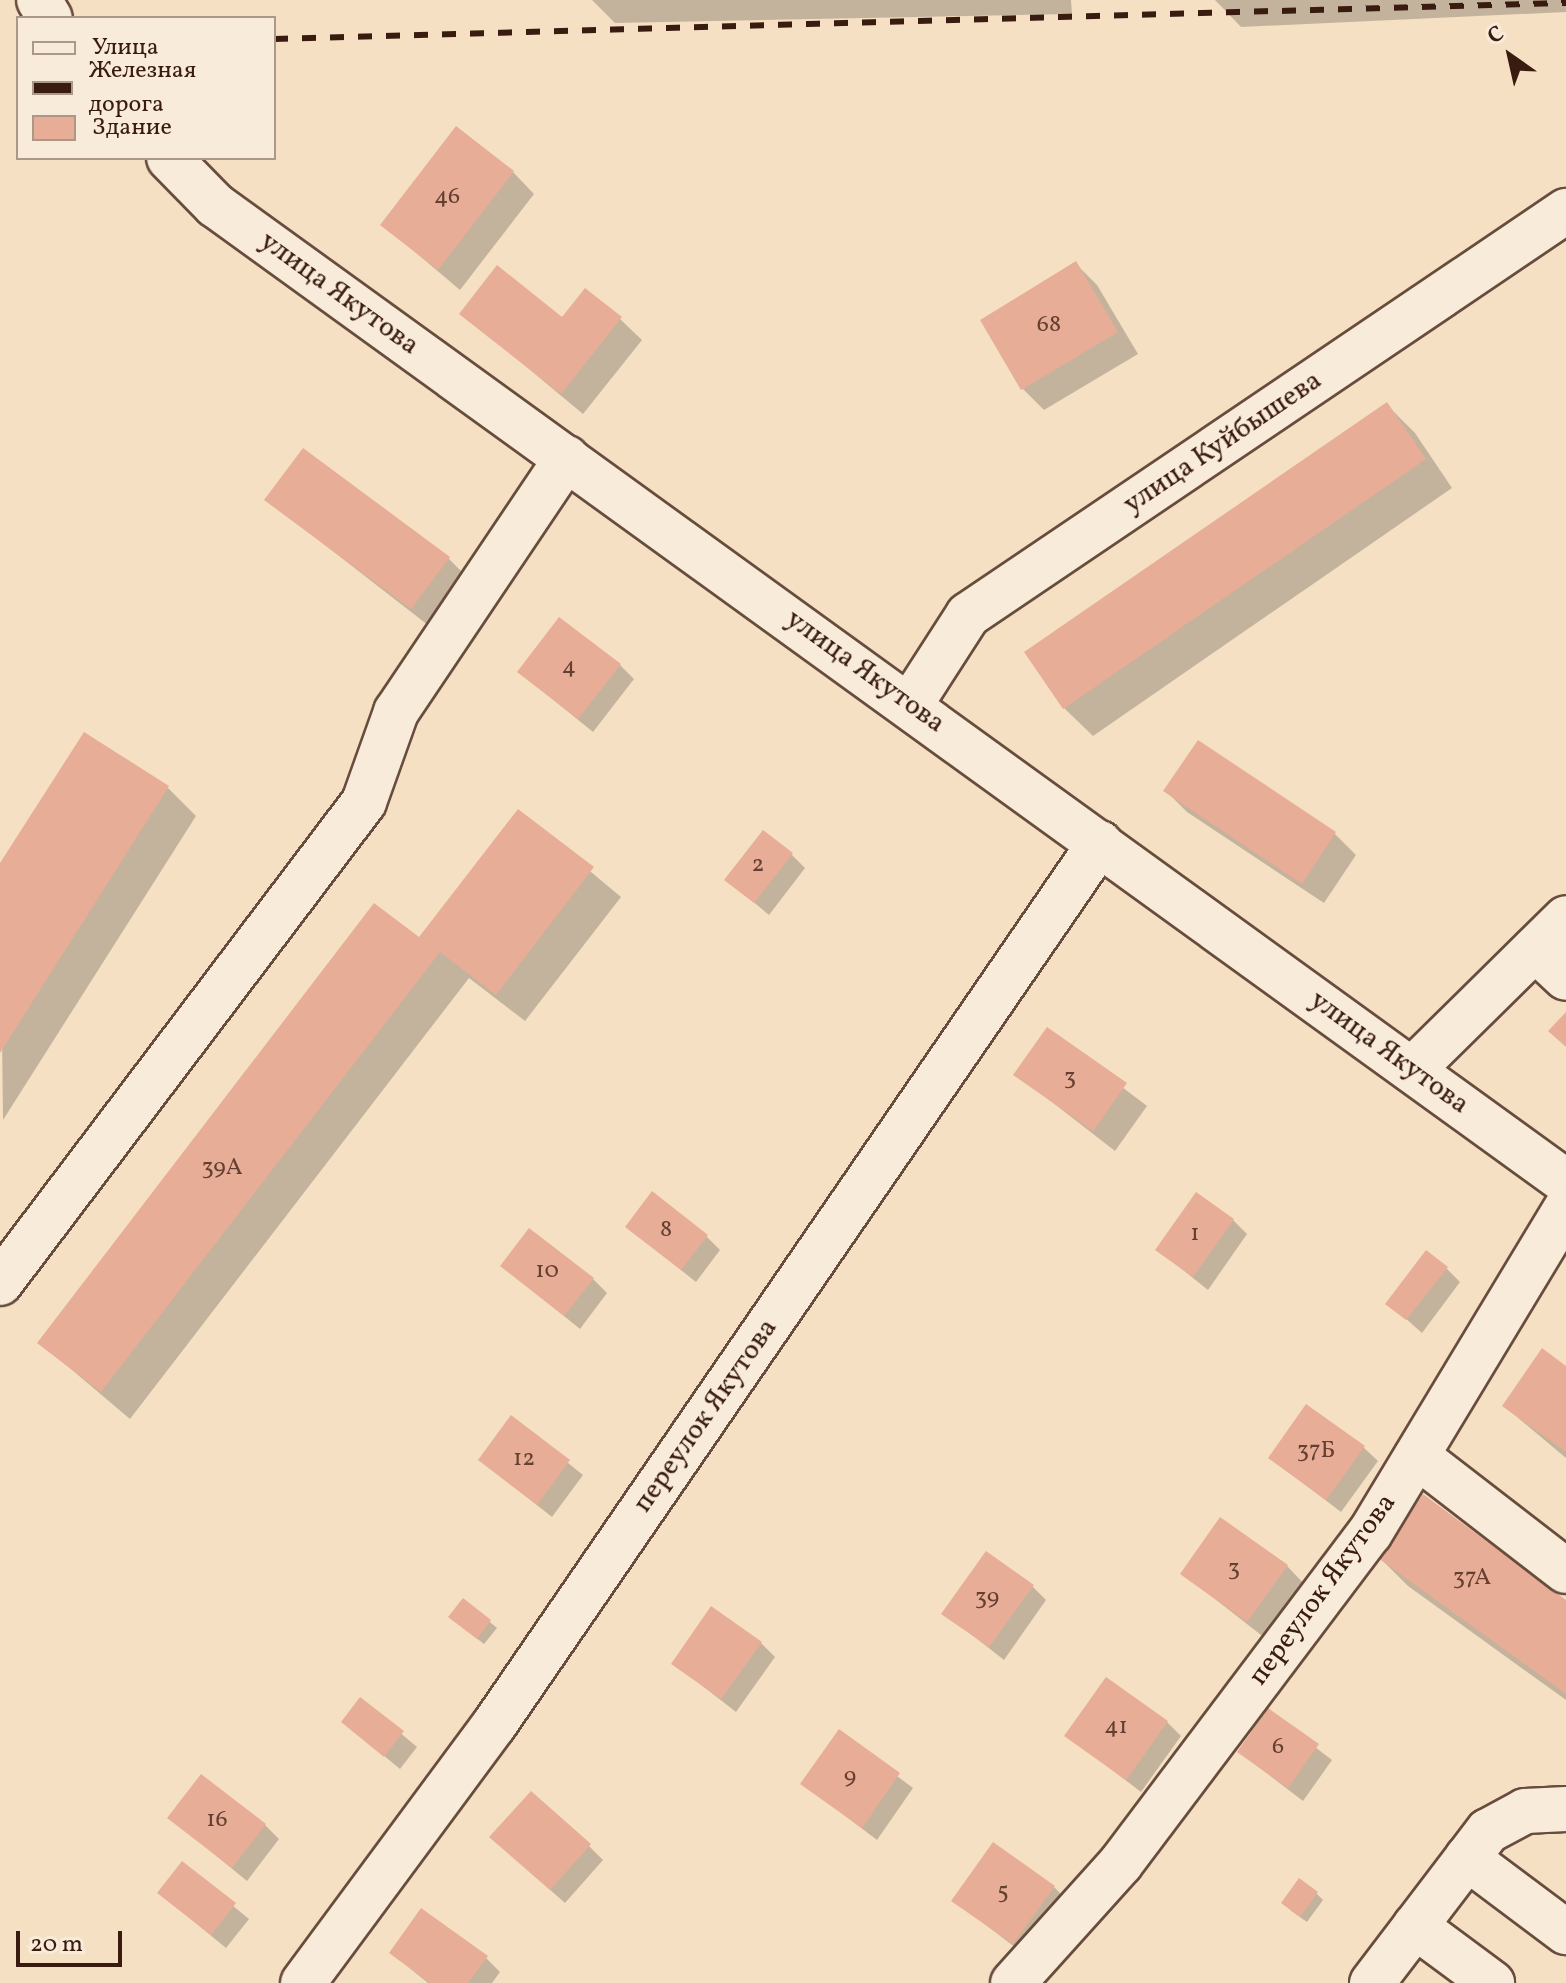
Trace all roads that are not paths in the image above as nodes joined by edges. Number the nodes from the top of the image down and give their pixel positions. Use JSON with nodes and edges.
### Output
{"nodes":[{"id":1,"x":171,"y":160,"type":"edge"},
{"id":2,"x":1566,"y":211,"type":"edge"},
{"id":3,"x":567,"y":458,"type":"junction"},
{"id":4,"x":910,"y":705,"type":"junction"},
{"id":5,"x":1100,"y":843,"type":"junction"},
{"id":6,"x":1566,"y":918,"type":"edge"},
{"id":7,"x":1550,"y":963,"type":"edge"},
{"id":8,"x":1412,"y":1070,"type":"junction"},
{"id":9,"x":1566,"y":1182,"type":"edge"},
{"id":10,"x":1566,"y":1208,"type":"edge"},
{"id":11,"x":0,"y":1283,"type":"edge"},
{"id":12,"x":1417,"y":1456,"type":"junction"},
{"id":13,"x":1566,"y":1571,"type":"edge"},
{"id":14,"x":1566,"y":1809,"type":"edge"},
{"id":15,"x":1467,"y":1858,"type":"junction"},
{"id":16,"x":1415,"y":1926,"type":"junction"},
{"id":17,"x":1566,"y":1932,"type":"edge"},
{"id":18,"x":303,"y":1983,"type":"edge"},
{"id":19,"x":1013,"y":1983,"type":"edge"},
{"id":20,"x":1372,"y":1983,"type":"edge"},
{"id":21,"x":1492,"y":1983,"type":"edge"}],
"edges":[{"from":1,"to":3,"type":"street","name":"улица Якутова"},
{"from":2,"to":4,"type":"street","name":"улица Куйбышева"},
{"from":3,"to":4,"type":"street","name":"улица Якутова"},
{"from":3,"to":11,"type":"street"},
{"from":4,"to":5,"type":"street","name":"улица Якутова"},
{"from":5,"to":8,"type":"street","name":"улица Якутова"},
{"from":5,"to":18,"type":"street","name":"переулок Якутова"},
{"from":6,"to":7,"type":"street"},
{"from":7,"to":8,"type":"street"},
{"from":8,"to":9,"type":"street","name":"улица Якутова"},
{"from":10,"to":12,"type":"street","name":"переулок Якутова"},
{"from":12,"to":13,"type":"street"},
{"from":12,"to":19,"type":"street","name":"переулок Якутова"},
{"from":14,"to":15,"type":"street"},
{"from":15,"to":16,"type":"street"},
{"from":15,"to":17,"type":"street"},
{"from":16,"to":20,"type":"street"},
{"from":16,"to":21,"type":"street"}]}
